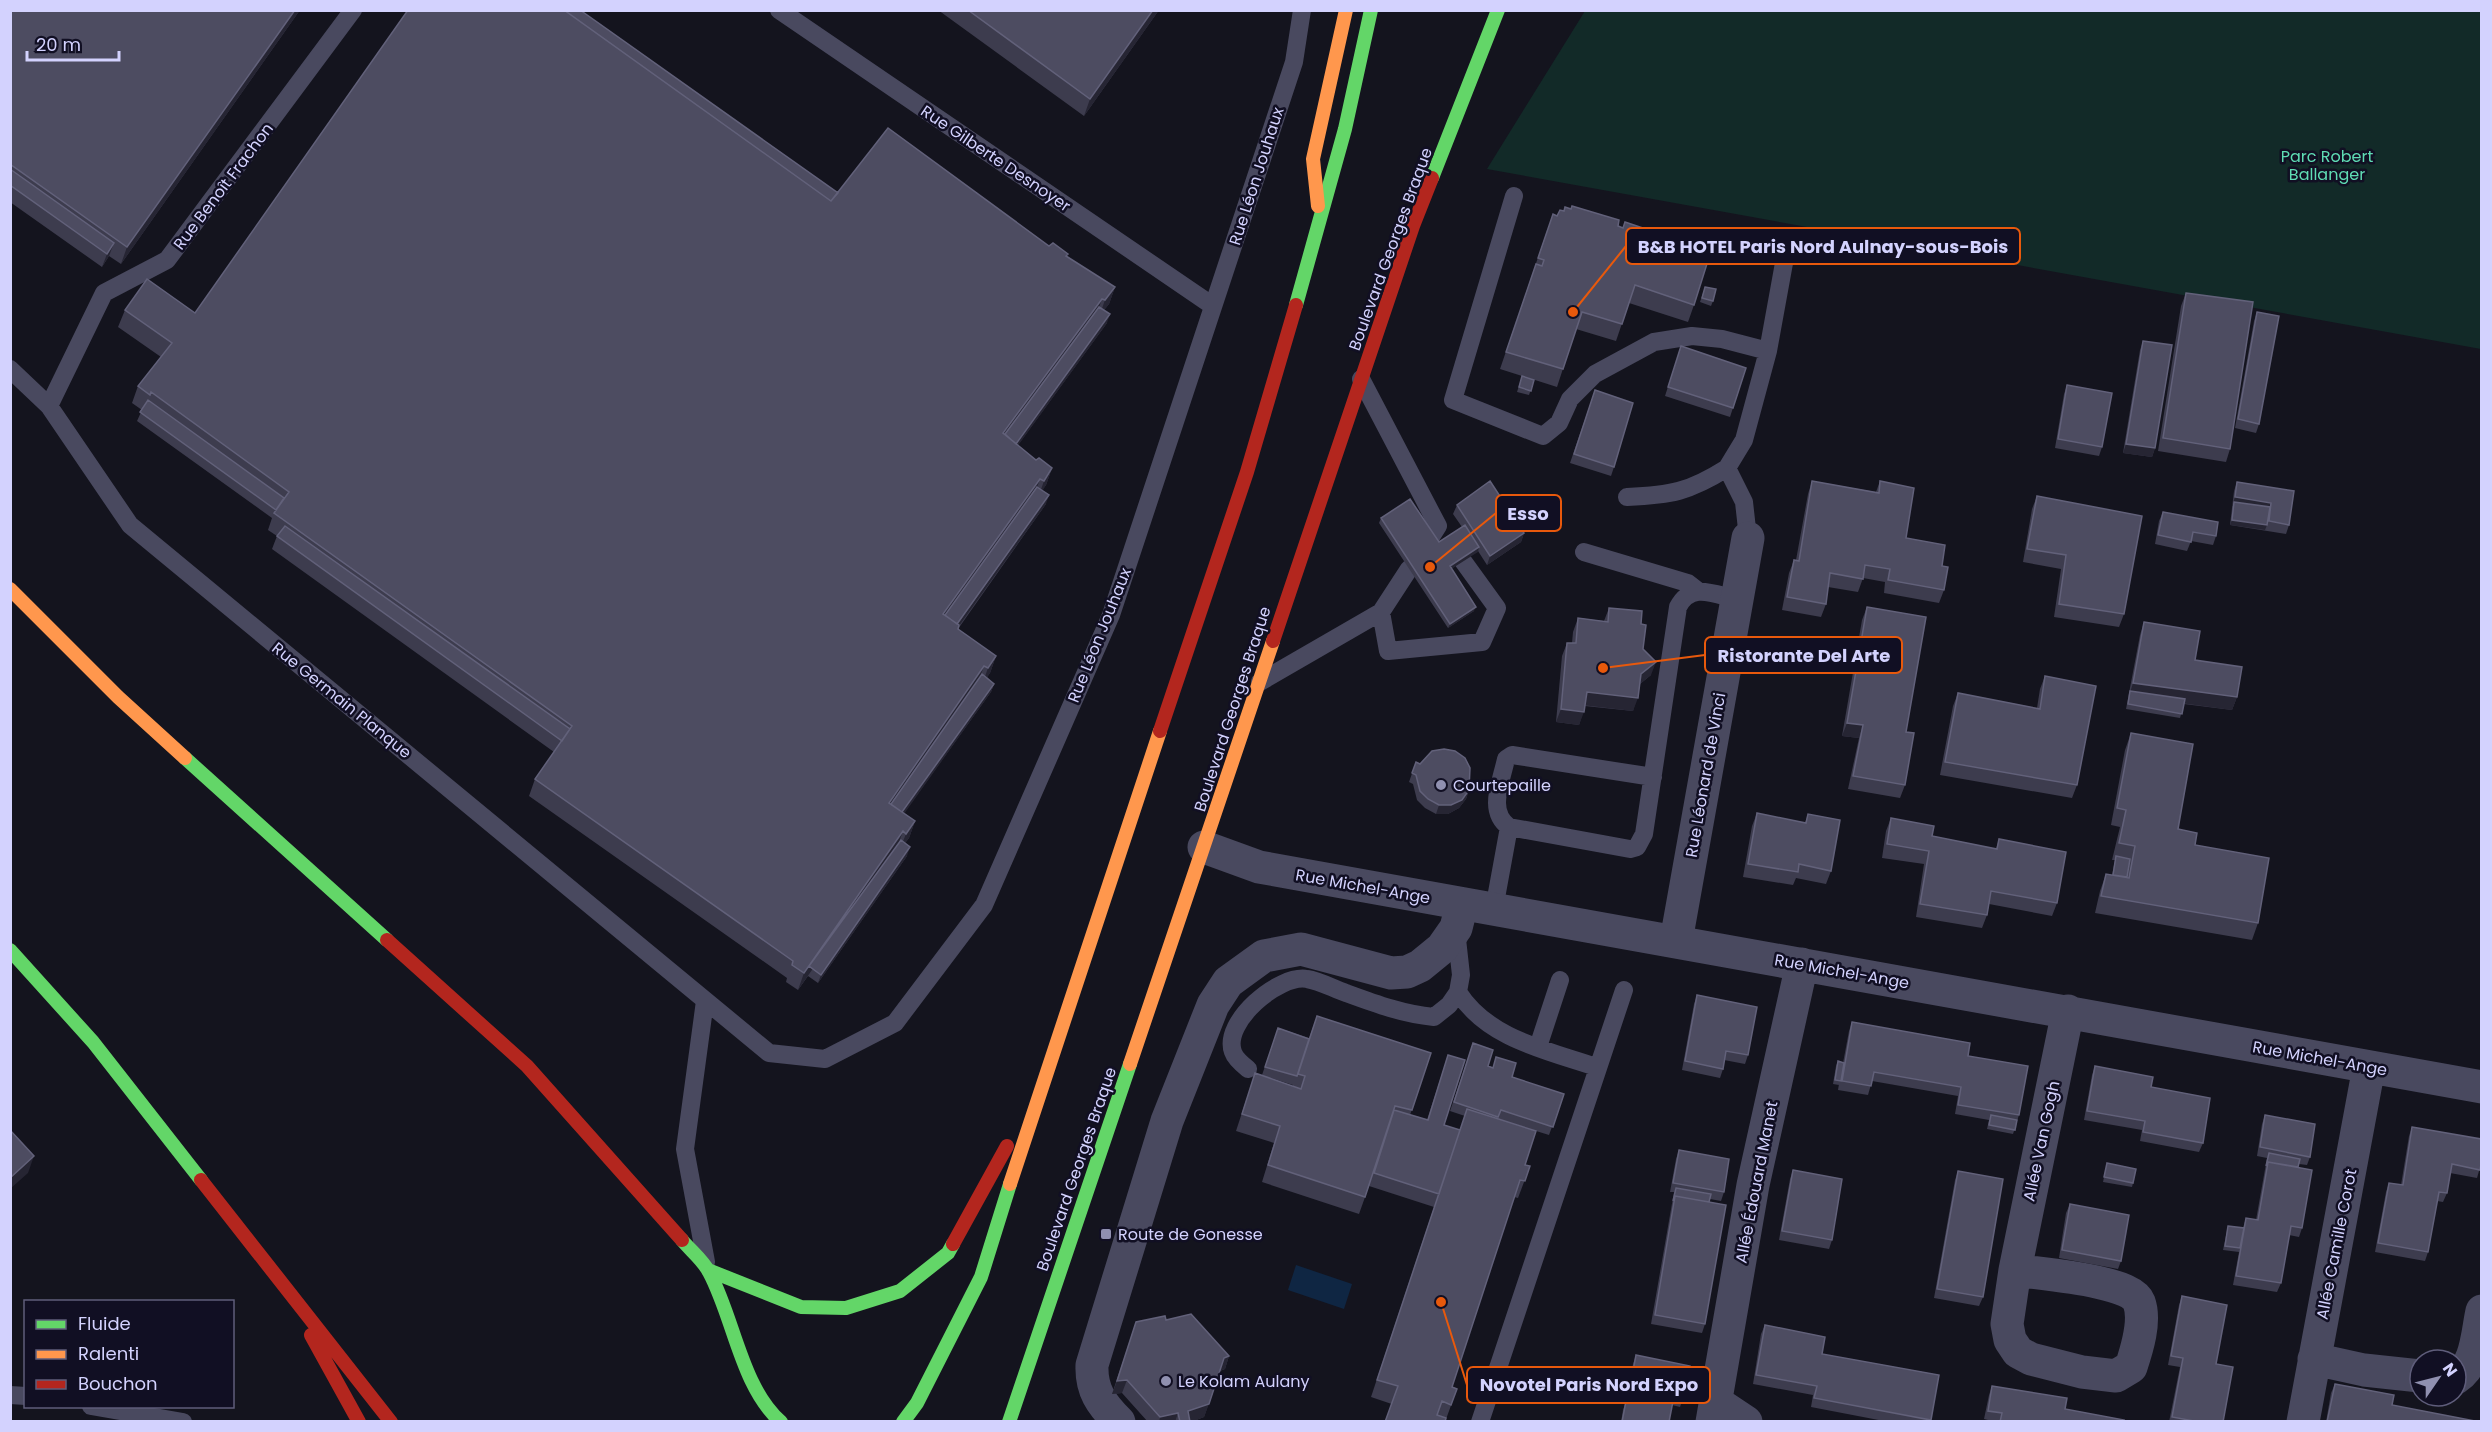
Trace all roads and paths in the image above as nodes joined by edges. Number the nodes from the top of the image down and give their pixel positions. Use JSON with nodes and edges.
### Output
{"nodes":[{"id":1,"x":353,"y":10,"type":"edge"},
{"id":2,"x":779,"y":10,"type":"edge"},
{"id":3,"x":1302,"y":10,"type":"edge"},
{"id":4,"x":1346,"y":10,"type":"edge"},
{"id":5,"x":1371,"y":10,"type":"edge"},
{"id":6,"x":1498,"y":10,"type":"edge"},
{"id":7,"x":1514,"y":196,"type":"dead end"},
{"id":8,"x":1320,"y":223,"type":"junction"},
{"id":9,"x":1788,"y":241,"type":"dead end"},
{"id":10,"x":1213,"y":306,"type":"junction"},
{"id":11,"x":1768,"y":351,"type":"junction"},
{"id":12,"x":10,"y":369,"type":"edge"},
{"id":13,"x":1361,"y":379,"type":"junction"},
{"id":14,"x":49,"y":406,"type":"junction"},
{"id":15,"x":1727,"y":468,"type":"junction"},
{"id":16,"x":1627,"y":497,"type":"dead end"},
{"id":17,"x":1439,"y":534,"type":"dead end"},
{"id":18,"x":1748,"y":538,"type":"joint"},
{"id":19,"x":1584,"y":552,"type":"dead end"},
{"id":20,"x":1463,"y":561,"type":"edge"},
{"id":21,"x":1409,"y":569,"type":"edge"},
{"id":22,"x":10,"y":589,"type":"edge"},
{"id":23,"x":1697,"y":590,"type":"junction"},
{"id":24,"x":1736,"y":599,"type":"junction"},
{"id":25,"x":1381,"y":612,"type":"junction"},
{"id":26,"x":1256,"y":684,"type":"junction"},
{"id":27,"x":1653,"y":777,"type":"junction"},
{"id":28,"x":1509,"y":827,"type":"junction"},
{"id":29,"x":1204,"y":847,"type":"junction"},
{"id":30,"x":1494,"y":909,"type":"junction"},
{"id":31,"x":1459,"y":916,"type":"junction"},
{"id":32,"x":1676,"y":941,"type":"junction"},
{"id":33,"x":10,"y":950,"type":"edge"},
{"id":34,"x":1802,"y":964,"type":"junction"},
{"id":35,"x":1560,"y":980,"type":"dead end"},
{"id":36,"x":1624,"y":990,"type":"dead end"},
{"id":37,"x":1458,"y":992,"type":"junction"},
{"id":38,"x":705,"y":1001,"type":"junction"},
{"id":39,"x":2068,"y":1011,"type":"junction"},
{"id":40,"x":1538,"y":1047,"type":"junction"},
{"id":41,"x":1596,"y":1067,"type":"junction"},
{"id":42,"x":2369,"y":1067,"type":"junction"},
{"id":43,"x":1248,"y":1070,"type":"dead end"},
{"id":44,"x":2481,"y":1087,"type":"edge"},
{"id":45,"x":1039,"y":1089,"type":"junction"},
{"id":46,"x":708,"y":1270,"type":"junction"},
{"id":47,"x":2015,"y":1270,"type":"dead end"},
{"id":48,"x":283,"y":1284,"type":"junction"},
{"id":49,"x":2481,"y":1311,"type":"edge"},
{"id":50,"x":2314,"y":1359,"type":"junction"},
{"id":51,"x":2468,"y":1366,"type":"edge"},
{"id":52,"x":2408,"y":1375,"type":"edge"},
{"id":53,"x":97,"y":1408,"type":"edge"},
{"id":54,"x":1714,"y":1412,"type":"edge"},
{"id":55,"x":183,"y":1422,"type":"edge"},
{"id":56,"x":358,"y":1422,"type":"edge"},
{"id":57,"x":392,"y":1422,"type":"edge"},
{"id":58,"x":781,"y":1422,"type":"edge"},
{"id":59,"x":903,"y":1422,"type":"edge"},
{"id":60,"x":1009,"y":1422,"type":"edge"},
{"id":61,"x":1119,"y":1422,"type":"edge"},
{"id":62,"x":1480,"y":1422,"type":"edge"},
{"id":63,"x":1746,"y":1422,"type":"edge"},
{"id":64,"x":2303,"y":1422,"type":"edge"}],
"edges":[{"from":1,"to":14,"type":"lane","name":"Rue Benoît Frachon"},
{"from":2,"to":10,"type":"lane","name":"Rue Gilberte Desnoyer"},
{"from":3,"to":10,"type":"lane","name":"Rue Léon Jouhaux"},
{"from":4,"to":8,"type":"main road"},
{"from":5,"to":8,"type":"main road"},
{"from":6,"to":13,"type":"main road","name":"Boulevard Georges Braque"},
{"from":7,"to":11,"type":"lane"},
{"from":8,"to":45,"type":"main road"},
{"from":9,"to":11,"type":"lane"},
{"from":10,"to":38,"type":"lane","name":"Rue Léon Jouhaux"},
{"from":11,"to":15,"type":"lane"},
{"from":12,"to":14,"type":"lane","name":"Rue Germain Planque"},
{"from":13,"to":17,"type":"lane"},
{"from":13,"to":26,"type":"main road","name":"Boulevard Georges Braque"},
{"from":14,"to":38,"type":"lane","name":"Rue Germain Planque"},
{"from":15,"to":16,"type":"lane"},
{"from":15,"to":18,"type":"lane"},
{"from":18,"to":24,"type":"street","name":"Rue Léonard de Vinci"},
{"from":19,"to":23,"type":"lane"},
{"from":20,"to":25,"type":"lane"},
{"from":21,"to":25,"type":"lane"},
{"from":22,"to":46,"type":"main road"},
{"from":23,"to":24,"type":"lane"},
{"from":23,"to":27,"type":"lane"},
{"from":24,"to":32,"type":"street","name":"Rue Léonard de Vinci"},
{"from":25,"to":26,"type":"lane"},
{"from":26,"to":29,"type":"main road","name":"Boulevard Georges Braque"},
{"from":27,"to":28,"type":"lane"},
{"from":27,"to":28,"type":"lane"},
{"from":28,"to":30,"type":"lane"},
{"from":29,"to":31,"type":"street","name":"Rue Michel-Ange"},
{"from":29,"to":60,"type":"main road","name":"Boulevard Georges Braque"},
{"from":30,"to":31,"type":"street","name":"Rue Michel-Ange"},
{"from":30,"to":32,"type":"street","name":"Rue Michel-Ange"},
{"from":31,"to":37,"type":"lane"},
{"from":31,"to":61,"type":"street"},
{"from":32,"to":34,"type":"street","name":"Rue Michel-Ange"},
{"from":33,"to":48,"type":"main road"},
{"from":34,"to":39,"type":"street","name":"Rue Michel-Ange"},
{"from":34,"to":54,"type":"street","name":"Allée Édouard Manet"},
{"from":35,"to":40,"type":"lane"},
{"from":36,"to":41,"type":"lane"},
{"from":37,"to":40,"type":"lane"},
{"from":37,"to":43,"type":"lane"},
{"from":38,"to":46,"type":"lane"},
{"from":39,"to":42,"type":"street","name":"Rue Michel-Ange"},
{"from":39,"to":47,"type":"street","name":"Allée Van Gogh"},
{"from":40,"to":41,"type":"lane"},
{"from":41,"to":62,"type":"lane"},
{"from":42,"to":44,"type":"street","name":"Rue Michel-Ange"},
{"from":42,"to":50,"type":"street","name":"Allée Camille Corot"},
{"from":45,"to":46,"type":"main road"},
{"from":45,"to":59,"type":"main road"},
{"from":46,"to":58,"type":"main road"},
{"from":48,"to":56,"type":"main road"},
{"from":48,"to":57,"type":"main road"},
{"from":49,"to":51,"type":"street"},
{"from":50,"to":52,"type":"street"},
{"from":50,"to":64,"type":"street","name":"Allée Camille Corot"},
{"from":53,"to":55,"type":"lane"},
{"from":54,"to":63,"type":"street","name":"Allée Édouard Manet"}]}
